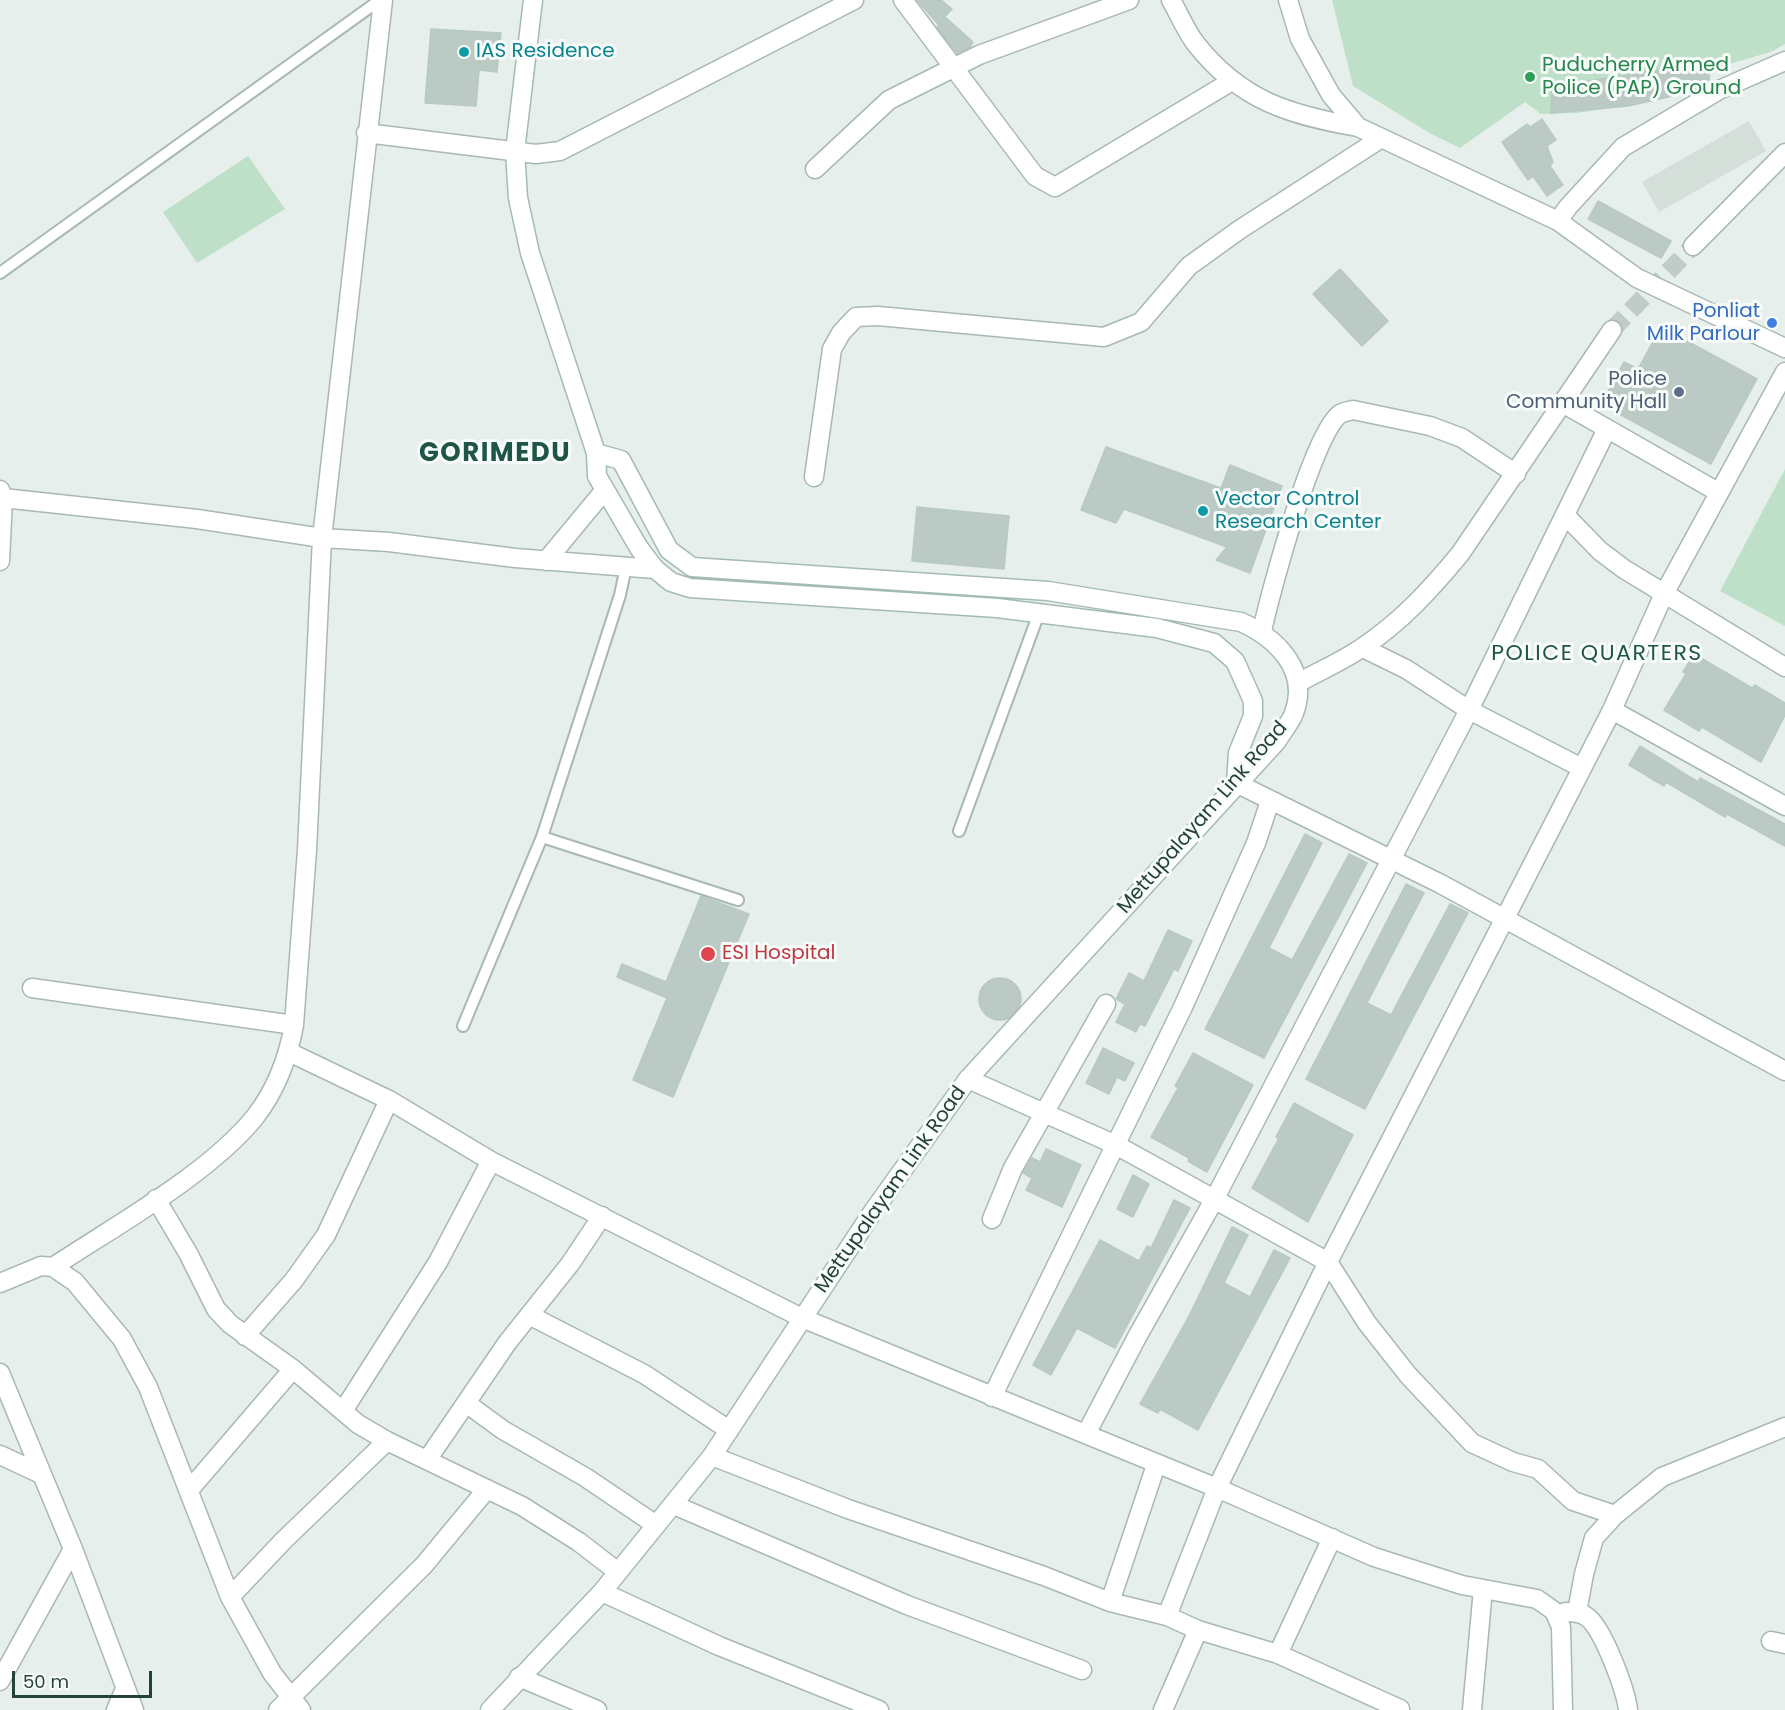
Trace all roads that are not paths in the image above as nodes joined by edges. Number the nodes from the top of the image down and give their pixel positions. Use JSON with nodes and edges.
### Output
{"nodes":[{"id":1,"x":381,"y":0,"type":"edge"},
{"id":2,"x":533,"y":0,"type":"edge"},
{"id":3,"x":854,"y":0,"type":"edge"},
{"id":4,"x":903,"y":0,"type":"edge"},
{"id":5,"x":1129,"y":0,"type":"edge"},
{"id":6,"x":1170,"y":0,"type":"edge"},
{"id":7,"x":1288,"y":0,"type":"edge"},
{"id":8,"x":1785,"y":61,"type":"edge"},
{"id":9,"x":953,"y":69,"type":"junction"},
{"id":10,"x":1232,"y":81,"type":"junction"},
{"id":11,"x":1358,"y":127,"type":"junction"},
{"id":12,"x":366,"y":133,"type":"junction"},
{"id":13,"x":1380,"y":139,"type":"junction"},
{"id":14,"x":515,"y":151,"type":"junction"},
{"id":15,"x":1785,"y":153,"type":"edge"},
{"id":16,"x":814,"y":170,"type":"dead end"},
{"id":17,"x":1558,"y":221,"type":"junction"},
{"id":18,"x":1693,"y":246,"type":"tunnel mouth"},
{"id":19,"x":0,"y":273,"type":"edge"},
{"id":20,"x":1612,"y":330,"type":"tunnel mouth"},
{"id":21,"x":1785,"y":348,"type":"edge"},
{"id":22,"x":1785,"y":372,"type":"edge"},
{"id":23,"x":1564,"y":404,"type":"junction"},
{"id":24,"x":1607,"y":429,"type":"junction"},
{"id":25,"x":596,"y":453,"type":"junction"},
{"id":26,"x":1516,"y":474,"type":"junction"},
{"id":27,"x":814,"y":477,"type":"dead end"},
{"id":28,"x":604,"y":491,"type":"junction"},
{"id":29,"x":1718,"y":492,"type":"junction"},
{"id":30,"x":2,"y":494,"type":"edge"},
{"id":31,"x":1565,"y":515,"type":"junction"},
{"id":32,"x":322,"y":538,"type":"junction"},
{"id":33,"x":0,"y":561,"type":"edge"},
{"id":34,"x":546,"y":561,"type":"junction"},
{"id":35,"x":626,"y":567,"type":"junction"},
{"id":36,"x":655,"y":569,"type":"junction"},
{"id":37,"x":1664,"y":594,"type":"junction"},
{"id":38,"x":1039,"y":613,"type":"junction"},
{"id":39,"x":1262,"y":631,"type":"junction"},
{"id":40,"x":1363,"y":648,"type":"junction"},
{"id":41,"x":1785,"y":667,"type":"edge"},
{"id":42,"x":1298,"y":683,"type":"junction"},
{"id":43,"x":1469,"y":710,"type":"junction"},
{"id":44,"x":1612,"y":710,"type":"junction"},
{"id":45,"x":1582,"y":768,"type":"junction"},
{"id":46,"x":1236,"y":783,"type":"junction"},
{"id":47,"x":1270,"y":801,"type":"junction"},
{"id":48,"x":1785,"y":807,"type":"edge"},
{"id":49,"x":959,"y":831,"type":"dead end"},
{"id":50,"x":542,"y":837,"type":"junction"},
{"id":51,"x":1390,"y":860,"type":"junction"},
{"id":52,"x":738,"y":900,"type":"dead end"},
{"id":53,"x":1503,"y":918,"type":"junction"},
{"id":54,"x":32,"y":988,"type":"dead end"},
{"id":55,"x":1106,"y":1004,"type":"dead end"},
{"id":56,"x":294,"y":1025,"type":"junction"},
{"id":57,"x":463,"y":1026,"type":"dead end"},
{"id":58,"x":289,"y":1052,"type":"junction"},
{"id":59,"x":1785,"y":1071,"type":"edge"},
{"id":60,"x":968,"y":1079,"type":"junction"},
{"id":61,"x":389,"y":1100,"type":"junction"},
{"id":62,"x":1043,"y":1113,"type":"junction"},
{"id":63,"x":1116,"y":1145,"type":"junction"},
{"id":64,"x":491,"y":1161,"type":"junction"},
{"id":65,"x":156,"y":1199,"type":"junction"},
{"id":66,"x":1214,"y":1200,"type":"junction"},
{"id":67,"x":602,"y":1216,"type":"junction"},
{"id":68,"x":992,"y":1219,"type":"dead end"},
{"id":69,"x":1328,"y":1262,"type":"junction"},
{"id":70,"x":53,"y":1267,"type":"junction"},
{"id":71,"x":0,"y":1283,"type":"edge"},
{"id":72,"x":529,"y":1315,"type":"junction"},
{"id":73,"x":802,"y":1318,"type":"junction"},
{"id":74,"x":245,"y":1336,"type":"junction"},
{"id":75,"x":293,"y":1369,"type":"junction"},
{"id":76,"x":0,"y":1373,"type":"edge"},
{"id":77,"x":992,"y":1397,"type":"junction"},
{"id":78,"x":466,"y":1403,"type":"junction"},
{"id":79,"x":343,"y":1412,"type":"junction"},
{"id":80,"x":1785,"y":1427,"type":"edge"},
{"id":81,"x":729,"y":1430,"type":"junction"},
{"id":82,"x":1086,"y":1434,"type":"junction"},
{"id":83,"x":387,"y":1441,"type":"junction"},
{"id":84,"x":0,"y":1455,"type":"edge"},
{"id":85,"x":712,"y":1456,"type":"junction"},
{"id":86,"x":428,"y":1460,"type":"junction"},
{"id":87,"x":1156,"y":1464,"type":"junction"},
{"id":88,"x":41,"y":1474,"type":"junction"},
{"id":89,"x":1217,"y":1488,"type":"junction"},
{"id":90,"x":189,"y":1489,"type":"junction"},
{"id":91,"x":487,"y":1489,"type":"junction"},
{"id":92,"x":674,"y":1504,"type":"junction"},
{"id":93,"x":1616,"y":1515,"type":"junction"},
{"id":94,"x":657,"y":1525,"type":"junction"},
{"id":95,"x":1332,"y":1538,"type":"junction"},
{"id":96,"x":73,"y":1549,"type":"junction"},
{"id":97,"x":618,"y":1572,"type":"junction"},
{"id":98,"x":1483,"y":1589,"type":"junction"},
{"id":99,"x":602,"y":1592,"type":"junction"},
{"id":100,"x":230,"y":1598,"type":"junction"},
{"id":101,"x":1110,"y":1602,"type":"junction"},
{"id":102,"x":1554,"y":1611,"type":"junction"},
{"id":103,"x":1577,"y":1612,"type":"junction"},
{"id":104,"x":1167,"y":1616,"type":"junction"},
{"id":105,"x":1198,"y":1630,"type":"junction"},
{"id":106,"x":1278,"y":1654,"type":"junction"},
{"id":107,"x":1082,"y":1670,"type":"dead end"},
{"id":108,"x":519,"y":1677,"type":"junction"},
{"id":109,"x":0,"y":1681,"type":"edge"},
{"id":110,"x":125,"y":1689,"type":"junction"},
{"id":111,"x":847,"y":1704,"type":"edge"},
{"id":112,"x":290,"y":1706,"type":"edge"},
{"id":113,"x":1400,"y":1708,"type":"dead end"},
{"id":114,"x":116,"y":1710,"type":"edge"},
{"id":115,"x":134,"y":1710,"type":"edge"},
{"id":116,"x":489,"y":1710,"type":"edge"},
{"id":117,"x":597,"y":1710,"type":"edge"},
{"id":118,"x":879,"y":1710,"type":"edge"},
{"id":119,"x":1163,"y":1710,"type":"edge"},
{"id":120,"x":1472,"y":1710,"type":"edge"},
{"id":121,"x":1563,"y":1710,"type":"edge"},
{"id":122,"x":1628,"y":1710,"type":"edge"}],
"edges":[{"from":1,"to":12,"type":"street"},
{"from":1,"to":19,"type":"lane"},
{"from":2,"to":14,"type":"street"},
{"from":3,"to":14,"type":"street"},
{"from":4,"to":9,"type":"street"},
{"from":5,"to":9,"type":"street"},
{"from":6,"to":10,"type":"street"},
{"from":7,"to":11,"type":"street"},
{"from":8,"to":17,"type":"street"},
{"from":9,"to":10,"type":"street"},
{"from":9,"to":16,"type":"street"},
{"from":10,"to":11,"type":"street"},
{"from":11,"to":13,"type":"street"},
{"from":12,"to":14,"type":"street"},
{"from":12,"to":32,"type":"street"},
{"from":13,"to":17,"type":"street"},
{"from":13,"to":27,"type":"street"},
{"from":14,"to":25,"type":"street"},
{"from":15,"to":18,"type":"street"},
{"from":17,"to":21,"type":"street"},
{"from":20,"to":23,"type":"street"},
{"from":22,"to":29,"type":"street"},
{"from":23,"to":24,"type":"street"},
{"from":23,"to":26,"type":"street"},
{"from":24,"to":29,"type":"street"},
{"from":24,"to":31,"type":"street"},
{"from":25,"to":28,"type":"street"},
{"from":25,"to":39,"type":"street"},
{"from":26,"to":39,"type":"street"},
{"from":26,"to":40,"type":"street"},
{"from":28,"to":34,"type":"street"},
{"from":28,"to":36,"type":"street"},
{"from":29,"to":37,"type":"street"},
{"from":30,"to":32,"type":"street"},
{"from":30,"to":33,"type":"street"},
{"from":31,"to":37,"type":"street"},
{"from":31,"to":43,"type":"street"},
{"from":32,"to":34,"type":"street"},
{"from":32,"to":56,"type":"street"},
{"from":34,"to":35,"type":"street"},
{"from":35,"to":36,"type":"street"},
{"from":35,"to":50,"type":"lane"},
{"from":36,"to":38,"type":"street"},
{"from":37,"to":41,"type":"street"},
{"from":37,"to":44,"type":"street"},
{"from":38,"to":46,"type":"street"},
{"from":38,"to":49,"type":"lane"},
{"from":39,"to":42,"type":"street"},
{"from":40,"to":42,"type":"street"},
{"from":40,"to":43,"type":"street"},
{"from":42,"to":46,"type":"street","name":"Mettupalayam Link Road"},
{"from":43,"to":45,"type":"street"},
{"from":43,"to":51,"type":"street"},
{"from":44,"to":45,"type":"street"},
{"from":44,"to":48,"type":"street"},
{"from":45,"to":53,"type":"street"},
{"from":46,"to":47,"type":"street"},
{"from":46,"to":60,"type":"street","name":"Mettupalayam Link Road"},
{"from":47,"to":51,"type":"street"},
{"from":47,"to":63,"type":"street"},
{"from":50,"to":52,"type":"lane"},
{"from":50,"to":57,"type":"lane"},
{"from":51,"to":53,"type":"street"},
{"from":51,"to":66,"type":"street"},
{"from":53,"to":59,"type":"street"},
{"from":53,"to":69,"type":"street"},
{"from":54,"to":56,"type":"street"},
{"from":55,"to":62,"type":"street"},
{"from":56,"to":58,"type":"street"},
{"from":58,"to":61,"type":"street"},
{"from":58,"to":65,"type":"street"},
{"from":60,"to":62,"type":"street"},
{"from":60,"to":73,"type":"street","name":"Mettupalayam Link Road"},
{"from":61,"to":64,"type":"street"},
{"from":61,"to":74,"type":"street"},
{"from":62,"to":63,"type":"street"},
{"from":62,"to":68,"type":"street"},
{"from":63,"to":66,"type":"street"},
{"from":63,"to":77,"type":"street"},
{"from":64,"to":67,"type":"street"},
{"from":64,"to":79,"type":"street"},
{"from":65,"to":70,"type":"street"},
{"from":65,"to":74,"type":"street"},
{"from":66,"to":69,"type":"street"},
{"from":66,"to":82,"type":"street"},
{"from":67,"to":72,"type":"street"},
{"from":67,"to":73,"type":"street"},
{"from":69,"to":89,"type":"street"},
{"from":69,"to":93,"type":"street"},
{"from":70,"to":71,"type":"street"},
{"from":70,"to":90,"type":"street"},
{"from":72,"to":78,"type":"street"},
{"from":72,"to":81,"type":"street"},
{"from":73,"to":77,"type":"street"},
{"from":73,"to":81,"type":"street","name":"Mettupalayam Link Road"},
{"from":74,"to":75,"type":"street"},
{"from":75,"to":79,"type":"street"},
{"from":75,"to":90,"type":"street"},
{"from":76,"to":88,"type":"street"},
{"from":77,"to":82,"type":"street"},
{"from":78,"to":86,"type":"street"},
{"from":78,"to":94,"type":"street"},
{"from":79,"to":83,"type":"street"},
{"from":80,"to":93,"type":"street"},
{"from":81,"to":85,"type":"street","name":"Mettupalayam Link Road"},
{"from":82,"to":87,"type":"street"},
{"from":83,"to":86,"type":"street"},
{"from":83,"to":100,"type":"street"},
{"from":84,"to":88,"type":"street"},
{"from":85,"to":92,"type":"street","name":"Mettupalayam Link Road"},
{"from":85,"to":101,"type":"street"},
{"from":86,"to":91,"type":"street"},
{"from":87,"to":89,"type":"street"},
{"from":87,"to":101,"type":"street"},
{"from":88,"to":96,"type":"street"},
{"from":89,"to":95,"type":"street"},
{"from":89,"to":104,"type":"street"},
{"from":90,"to":100,"type":"street"},
{"from":91,"to":97,"type":"street"},
{"from":91,"to":112,"type":"street"},
{"from":92,"to":94,"type":"street","name":"Mettupalayam Link Road"},
{"from":92,"to":107,"type":"street"},
{"from":93,"to":103,"type":"street"},
{"from":94,"to":97,"type":"street","name":"Mettupalayam Link Road"},
{"from":95,"to":98,"type":"street"},
{"from":95,"to":106,"type":"street"},
{"from":96,"to":109,"type":"street"},
{"from":96,"to":110,"type":"street"},
{"from":97,"to":99,"type":"street","name":"Mettupalayam Link Road"},
{"from":98,"to":102,"type":"street"},
{"from":98,"to":120,"type":"street"},
{"from":99,"to":108,"type":"street","name":"Mettupalayam Link Road"},
{"from":99,"to":111,"type":"street"},
{"from":100,"to":112,"type":"street"},
{"from":101,"to":104,"type":"street"},
{"from":102,"to":103,"type":"street"},
{"from":102,"to":121,"type":"street"},
{"from":103,"to":122,"type":"street"},
{"from":104,"to":105,"type":"street"},
{"from":105,"to":106,"type":"street"},
{"from":105,"to":119,"type":"street"},
{"from":106,"to":113,"type":"street"},
{"from":108,"to":116,"type":"street","name":"Mettupalayam Link Road"},
{"from":108,"to":117,"type":"street"},
{"from":110,"to":114,"type":"street"},
{"from":110,"to":115,"type":"street"},
{"from":111,"to":118,"type":"street"}]}
